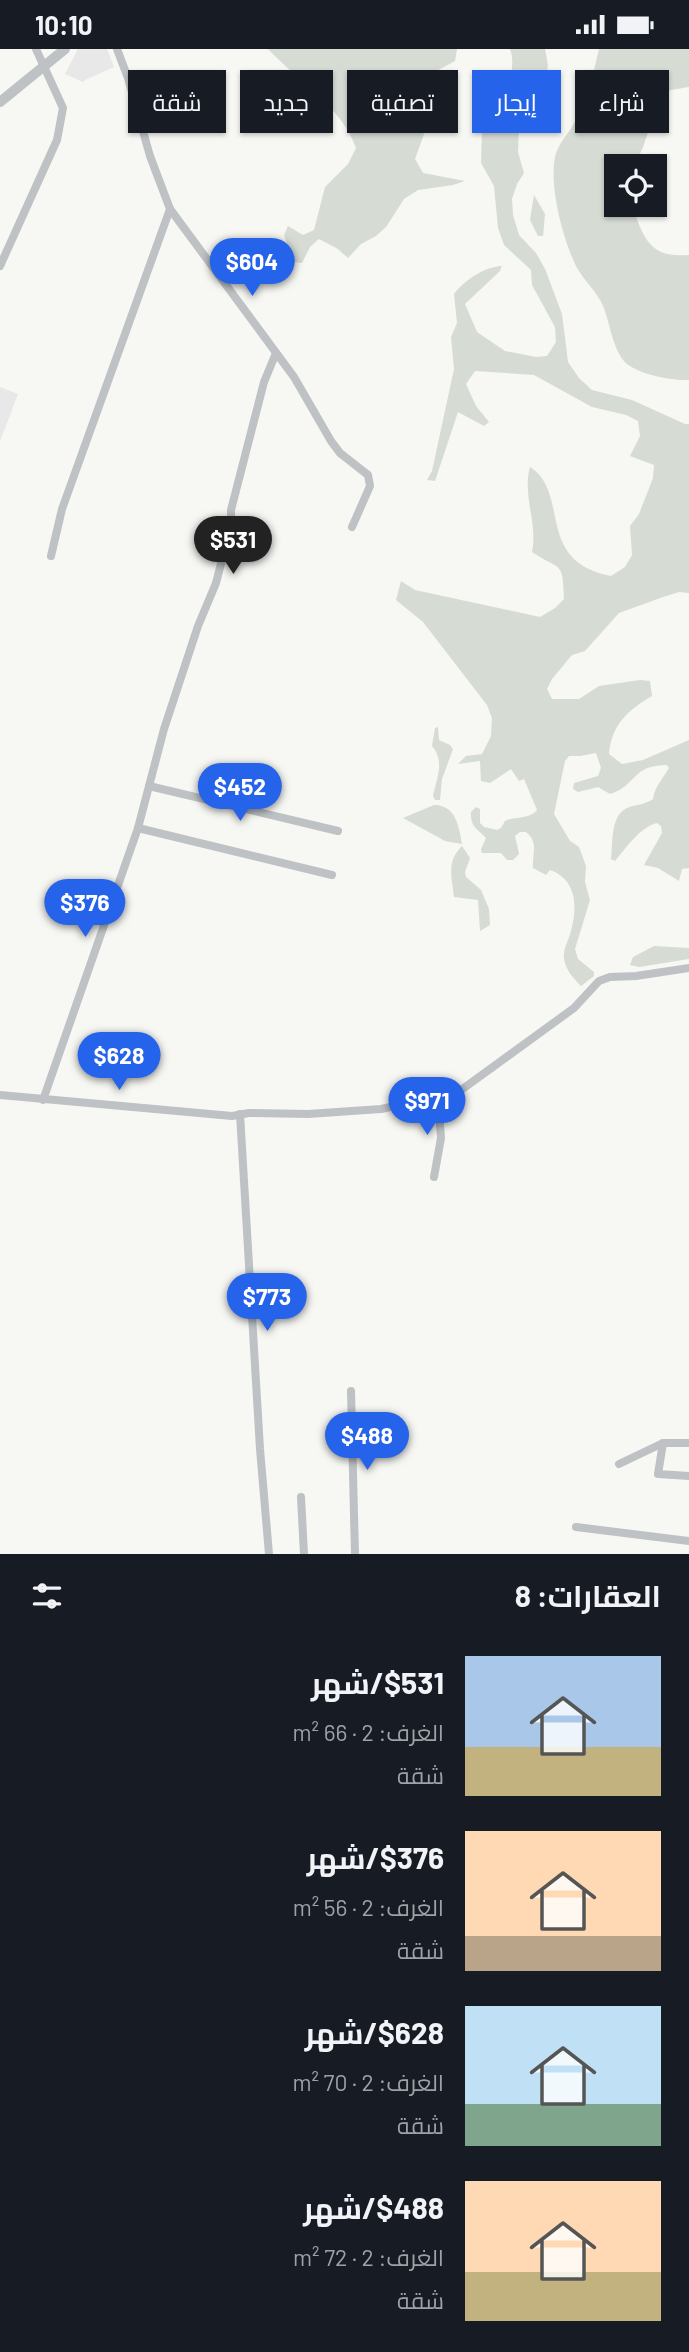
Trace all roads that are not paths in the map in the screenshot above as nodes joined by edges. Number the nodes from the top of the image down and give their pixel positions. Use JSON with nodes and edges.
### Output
{"nodes":[{"id":1,"x":36,"y":49,"type":"edge"},
{"id":2,"x":65,"y":49,"type":"edge"},
{"id":3,"x":117,"y":49,"type":"edge"},
{"id":4,"x":46,"y":66,"type":"junction"},
{"id":5,"x":0,"y":102,"type":"edge"},
{"id":6,"x":170,"y":209,"type":"junction"},
{"id":7,"x":0,"y":266,"type":"edge"},
{"id":8,"x":276,"y":353,"type":"junction"},
{"id":9,"x":352,"y":527,"type":"dead end"},
{"id":10,"x":51,"y":556,"type":"dead end"},
{"id":11,"x":149,"y":786,"type":"junction"},
{"id":12,"x":138,"y":828,"type":"junction"},
{"id":13,"x":338,"y":831,"type":"dead end"},
{"id":14,"x":332,"y":875,"type":"dead end"},
{"id":15,"x":689,"y":968,"type":"edge"},
{"id":16,"x":0,"y":1095,"type":"edge"},
{"id":17,"x":438,"y":1098,"type":"junction"},
{"id":18,"x":43,"y":1100,"type":"junction"},
{"id":19,"x":240,"y":1114,"type":"junction"},
{"id":20,"x":434,"y":1177,"type":"dead end"},
{"id":21,"x":351,"y":1391,"type":"dead end"},
{"id":22,"x":663,"y":1443,"type":"junction"},
{"id":23,"x":689,"y":1443,"type":"edge"},
{"id":24,"x":619,"y":1464,"type":"dead end"},
{"id":25,"x":689,"y":1476,"type":"edge"},
{"id":26,"x":301,"y":1497,"type":"dead end"},
{"id":27,"x":576,"y":1527,"type":"dead end"},
{"id":28,"x":689,"y":1541,"type":"edge"},
{"id":29,"x":269,"y":1554,"type":"edge"},
{"id":30,"x":304,"y":1554,"type":"edge"},
{"id":31,"x":355,"y":1554,"type":"edge"}],
"edges":[{"from":1,"to":4,"type":"street"},
{"from":2,"to":4,"type":"street"},
{"from":3,"to":6,"type":"street"},
{"from":4,"to":5,"type":"street"},
{"from":4,"to":7,"type":"street"},
{"from":6,"to":8,"type":"street"},
{"from":6,"to":10,"type":"street"},
{"from":8,"to":9,"type":"street"},
{"from":8,"to":11,"type":"street"},
{"from":11,"to":12,"type":"street"},
{"from":11,"to":13,"type":"street"},
{"from":12,"to":14,"type":"street"},
{"from":12,"to":18,"type":"street"},
{"from":15,"to":17,"type":"street"},
{"from":16,"to":18,"type":"street"},
{"from":17,"to":19,"type":"street"},
{"from":17,"to":20,"type":"street"},
{"from":18,"to":19,"type":"street"},
{"from":19,"to":29,"type":"street"},
{"from":21,"to":31,"type":"street"},
{"from":22,"to":23,"type":"street"},
{"from":22,"to":24,"type":"street"},
{"from":22,"to":25,"type":"street"},
{"from":26,"to":30,"type":"street"},
{"from":27,"to":28,"type":"street"}]}
